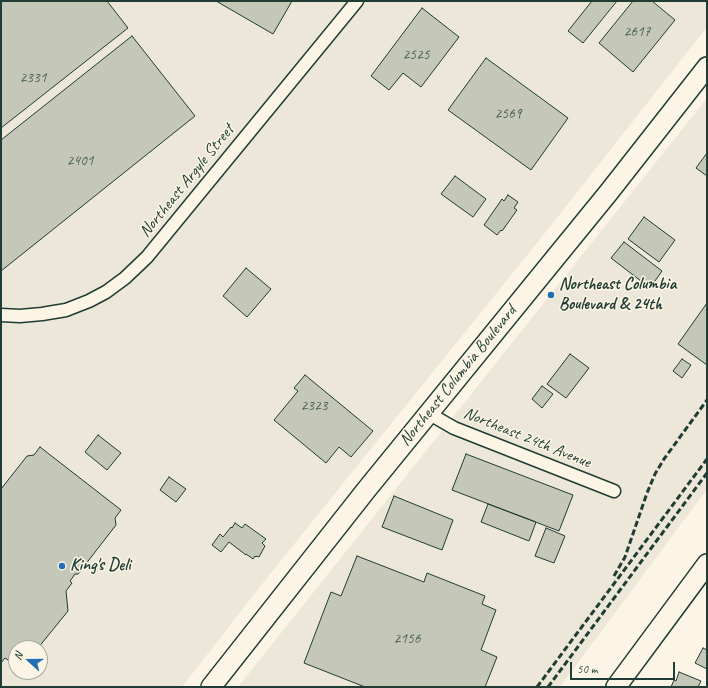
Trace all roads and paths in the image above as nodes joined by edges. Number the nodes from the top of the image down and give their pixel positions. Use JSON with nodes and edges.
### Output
{"nodes":[{"id":1,"x":357,"y":1,"type":"edge"},
{"id":2,"x":707,"y":67,"type":"edge"},
{"id":3,"x":1,"y":315,"type":"edge"},
{"id":4,"x":428,"y":413,"type":"junction"},
{"id":5,"x":614,"y":491,"type":"dead end"},
{"id":6,"x":707,"y":564,"type":"edge"},
{"id":7,"x":211,"y":687,"type":"edge"},
{"id":8,"x":616,"y":687,"type":"edge"}],
"edges":[{"from":1,"to":3,"type":"street","name":"Northeast Argyle Street"},
{"from":2,"to":4,"type":"main road","name":"Northeast Columbia Boulevard"},
{"from":4,"to":5,"type":"street","name":"Northeast 24th Avenue"},
{"from":4,"to":7,"type":"main road","name":"Northeast Columbia Boulevard"},
{"from":6,"to":8,"type":"main road"}]}
